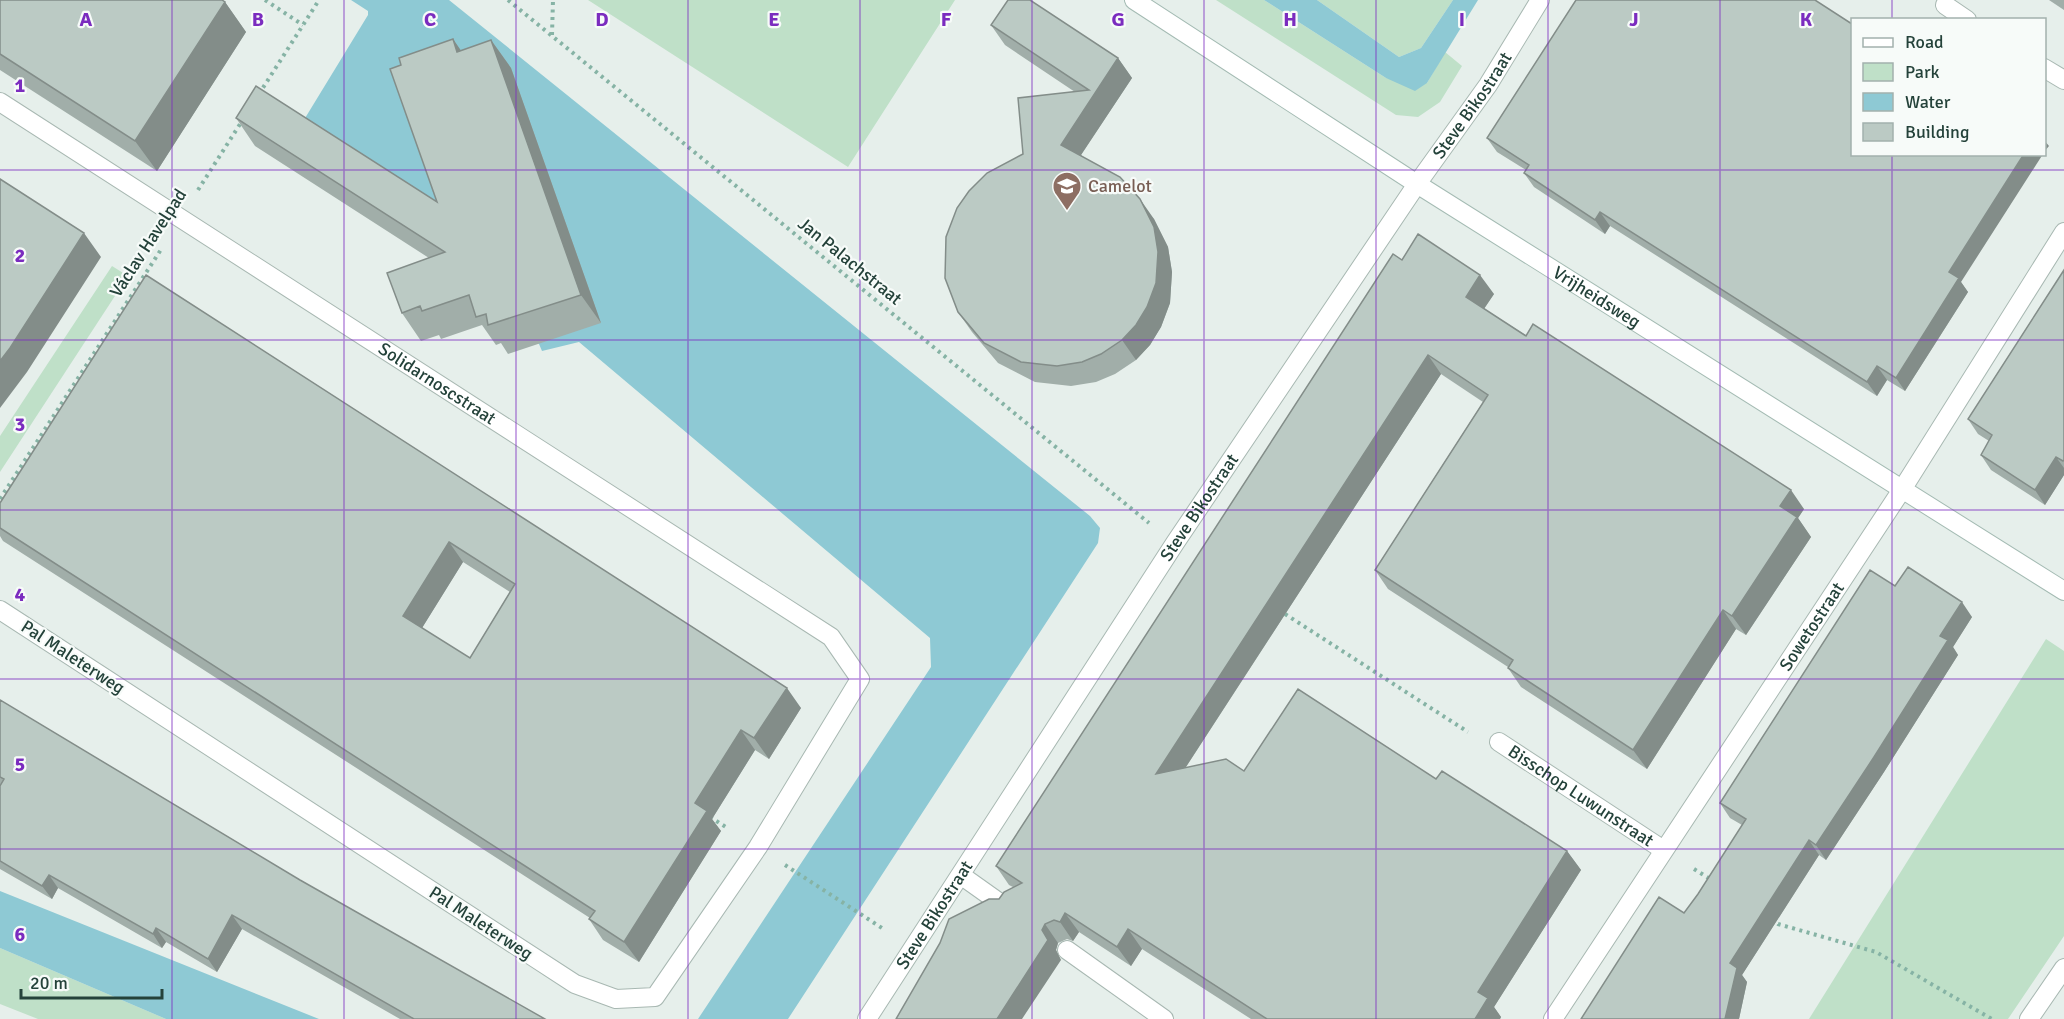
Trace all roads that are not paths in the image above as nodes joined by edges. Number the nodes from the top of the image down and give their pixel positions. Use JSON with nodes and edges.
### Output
{"nodes":[{"id":1,"x":1134,"y":0,"type":"edge"},
{"id":2,"x":1540,"y":0,"type":"edge"},
{"id":3,"x":1945,"y":5,"type":"dead end"},
{"id":4,"x":1964,"y":18,"type":"edge"},
{"id":5,"x":2046,"y":69,"type":"edge"},
{"id":6,"x":2064,"y":80,"type":"edge"},
{"id":7,"x":0,"y":102,"type":"edge"},
{"id":8,"x":1417,"y":183,"type":"junction"},
{"id":9,"x":2064,"y":232,"type":"edge"},
{"id":10,"x":1903,"y":488,"type":"junction"},
{"id":11,"x":2064,"y":591,"type":"edge"},
{"id":12,"x":0,"y":610,"type":"edge"},
{"id":13,"x":860,"y":679,"type":"joint"},
{"id":14,"x":1499,"y":742,"type":"road end"},
{"id":15,"x":1662,"y":849,"type":"junction"},
{"id":16,"x":962,"y":876,"type":"junction"},
{"id":17,"x":1007,"y":908,"type":"edge"},
{"id":18,"x":1067,"y":950,"type":"dead end"},
{"id":19,"x":2064,"y":968,"type":"edge"},
{"id":20,"x":867,"y":1019,"type":"edge"},
{"id":21,"x":1164,"y":1019,"type":"edge"},
{"id":22,"x":1553,"y":1019,"type":"edge"},
{"id":23,"x":2029,"y":1019,"type":"edge"}],
"edges":[{"from":1,"to":8,"type":"street","name":"Vrijheidsweg"},
{"from":2,"to":8,"type":"street","name":"Steve Bikostraat"},
{"from":3,"to":4,"type":"street"},
{"from":5,"to":6,"type":"street"},
{"from":7,"to":13,"type":"street","name":"Solidarnoscstraat"},
{"from":8,"to":10,"type":"street","name":"Vrijheidsweg"},
{"from":8,"to":16,"type":"street","name":"Steve Bikostraat"},
{"from":9,"to":10,"type":"street","name":"Sowetostraat"},
{"from":10,"to":11,"type":"street","name":"Vrijheidsweg"},
{"from":10,"to":15,"type":"street","name":"Sowetostraat"},
{"from":12,"to":13,"type":"street","name":"Pal Maleterweg"},
{"from":14,"to":15,"type":"street","name":"Bisschop Luwunstraat"},
{"from":15,"to":22,"type":"street","name":"Sowetostraat"},
{"from":16,"to":17,"type":"street"},
{"from":16,"to":20,"type":"street","name":"Steve Bikostraat"},
{"from":18,"to":21,"type":"street"},
{"from":19,"to":23,"type":"street"}]}
